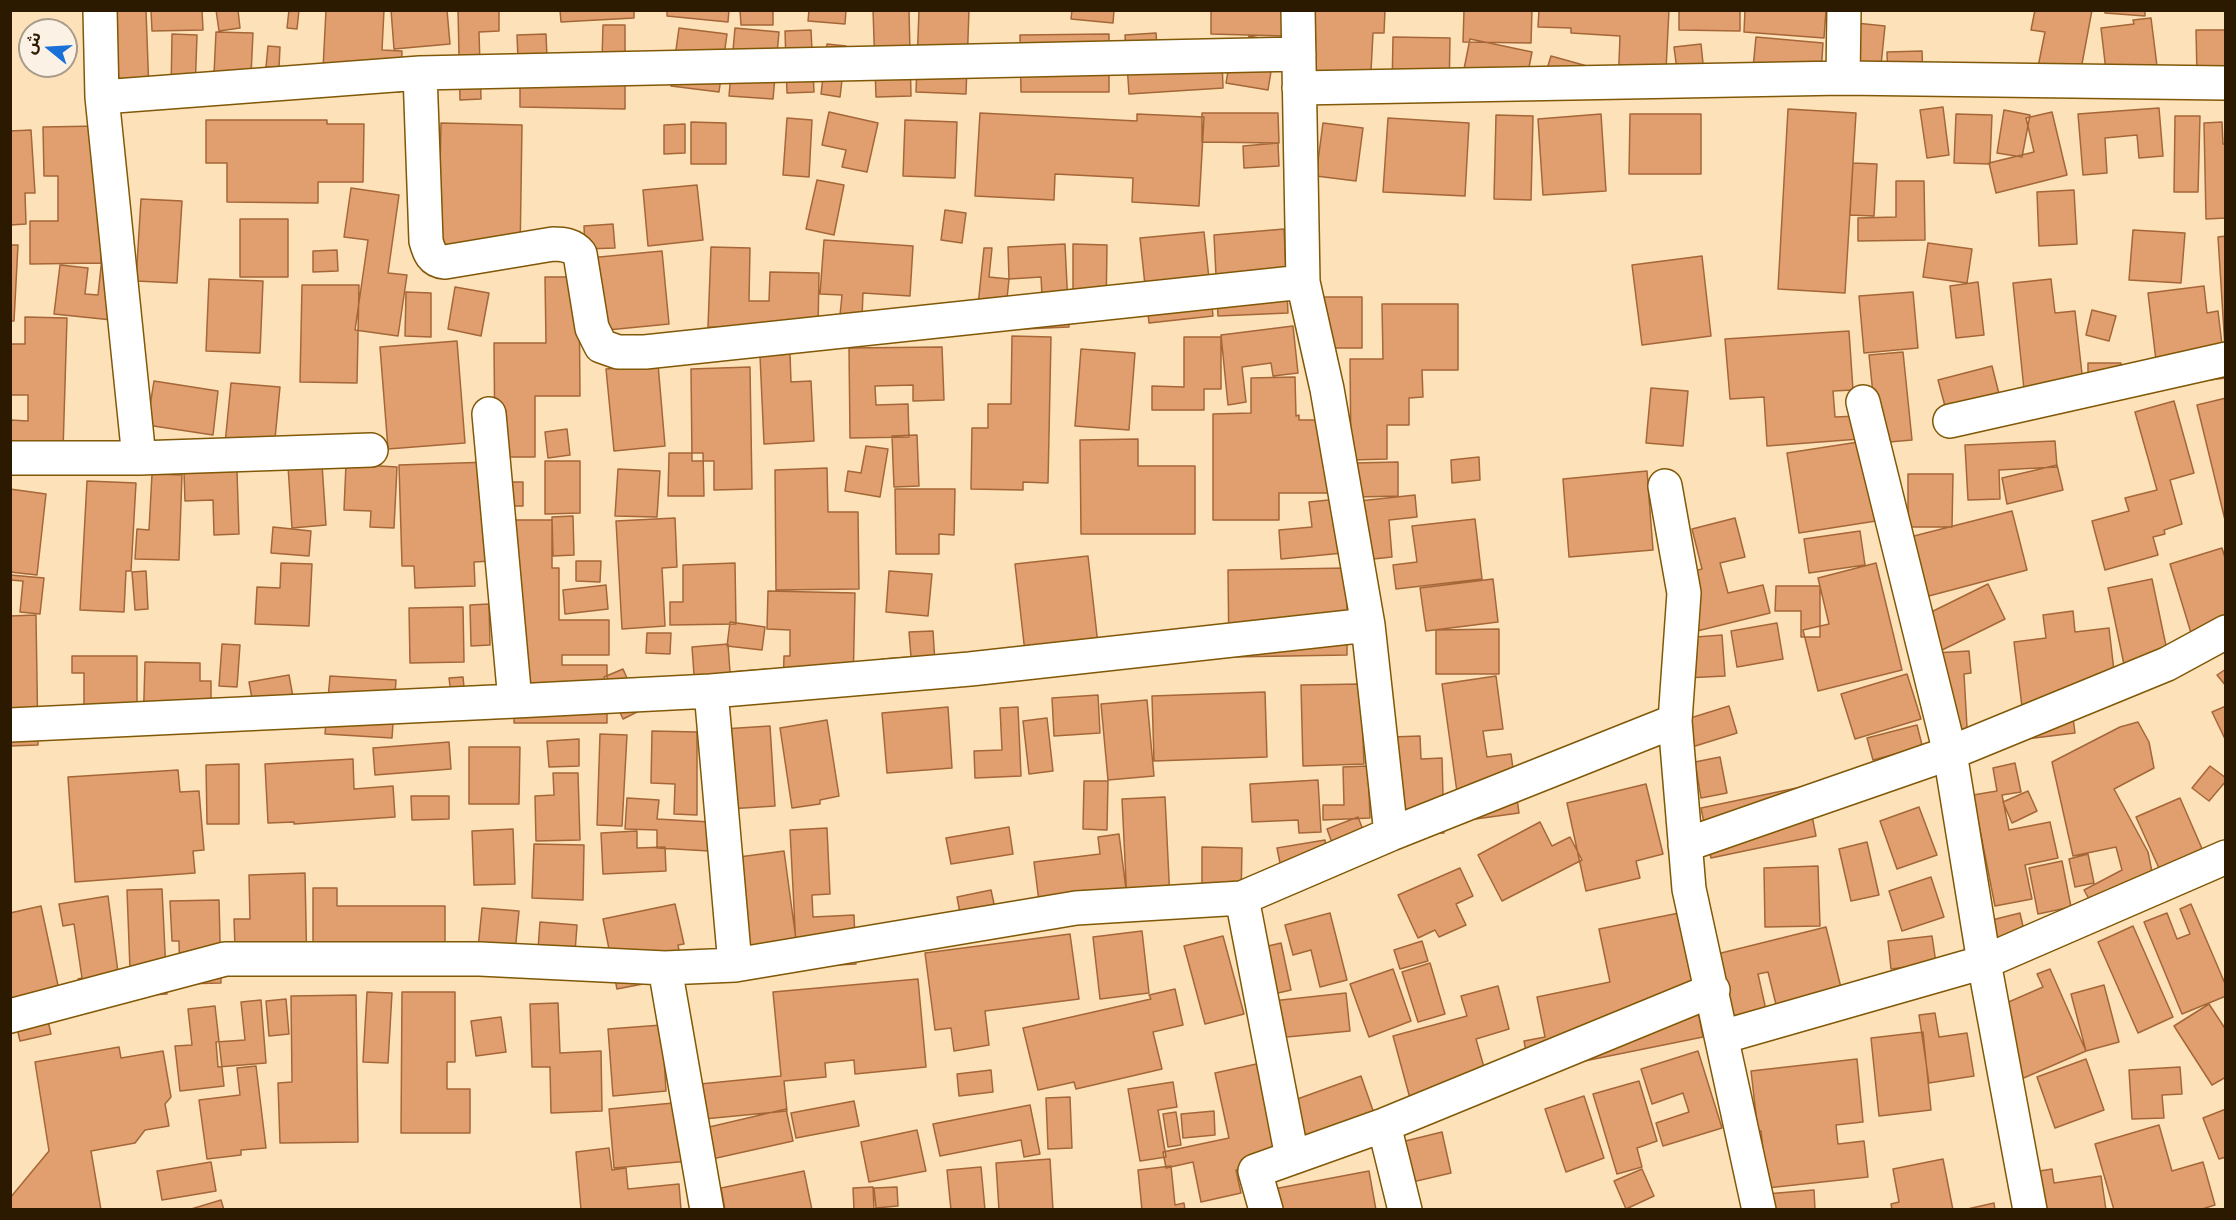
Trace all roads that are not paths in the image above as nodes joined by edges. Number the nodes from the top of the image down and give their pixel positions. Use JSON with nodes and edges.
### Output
{"nodes":[{"id":1,"x":100,"y":10,"type":"edge"},
{"id":2,"x":1298,"y":10,"type":"edge"},
{"id":3,"x":1844,"y":10,"type":"edge"},
{"id":4,"x":1299,"y":54,"type":"junction"},
{"id":5,"x":420,"y":73,"type":"junction"},
{"id":6,"x":1844,"y":78,"type":"junction"},
{"id":7,"x":2226,"y":83,"type":"edge"},
{"id":8,"x":1299,"y":88,"type":"junction"},
{"id":9,"x":102,"y":97,"type":"junction"},
{"id":10,"x":1303,"y":282,"type":"junction"},
{"id":11,"x":2226,"y":359,"type":"edge"},
{"id":12,"x":1863,"y":402,"type":"dead end"},
{"id":13,"x":489,"y":414,"type":"dead end"},
{"id":14,"x":1950,"y":421,"type":"dead end"},
{"id":15,"x":371,"y":450,"type":"dead end"},
{"id":16,"x":10,"y":458,"type":"edge"},
{"id":17,"x":139,"y":458,"type":"junction"},
{"id":18,"x":1665,"y":486,"type":"dead end"},
{"id":19,"x":1368,"y":625,"type":"junction"},
{"id":20,"x":2226,"y":632,"type":"edge"},
{"id":21,"x":711,"y":691,"type":"junction"},
{"id":22,"x":515,"y":701,"type":"junction"},
{"id":23,"x":1675,"y":721,"type":"junction"},
{"id":24,"x":10,"y":725,"type":"edge"},
{"id":25,"x":1950,"y":753,"type":"junction"},
{"id":26,"x":1391,"y":834,"type":"junction"},
{"id":27,"x":1685,"y":845,"type":"junction"},
{"id":28,"x":2226,"y":857,"type":"edge"},
{"id":29,"x":1242,"y":898,"type":"junction"},
{"id":30,"x":1984,"y":962,"type":"junction"},
{"id":31,"x":735,"y":965,"type":"junction"},
{"id":32,"x":664,"y":968,"type":"junction"},
{"id":33,"x":1713,"y":990,"type":"junction"},
{"id":34,"x":10,"y":1016,"type":"edge"},
{"id":35,"x":1722,"y":1037,"type":"junction"},
{"id":36,"x":1384,"y":1125,"type":"junction"},
{"id":37,"x":1292,"y":1157,"type":"junction"},
{"id":38,"x":707,"y":1209,"type":"edge"},
{"id":39,"x":1266,"y":1209,"type":"edge"},
{"id":40,"x":1405,"y":1209,"type":"edge"},
{"id":41,"x":1759,"y":1209,"type":"edge"},
{"id":42,"x":2030,"y":1209,"type":"edge"}],
"edges":[{"from":1,"to":9,"type":"street"},
{"from":2,"to":4,"type":"street"},
{"from":3,"to":6,"type":"street"},
{"from":4,"to":5,"type":"street"},
{"from":4,"to":8,"type":"street"},
{"from":5,"to":9,"type":"street"},
{"from":5,"to":10,"type":"street"},
{"from":6,"to":7,"type":"street"},
{"from":6,"to":8,"type":"street"},
{"from":8,"to":10,"type":"street"},
{"from":9,"to":17,"type":"street"},
{"from":10,"to":19,"type":"street"},
{"from":11,"to":14,"type":"street"},
{"from":12,"to":25,"type":"street"},
{"from":13,"to":22,"type":"street"},
{"from":15,"to":17,"type":"street"},
{"from":16,"to":17,"type":"street"},
{"from":18,"to":23,"type":"street"},
{"from":19,"to":21,"type":"street"},
{"from":19,"to":26,"type":"street"},
{"from":20,"to":25,"type":"street"},
{"from":21,"to":22,"type":"street"},
{"from":21,"to":31,"type":"street"},
{"from":22,"to":24,"type":"street"},
{"from":23,"to":26,"type":"street"},
{"from":23,"to":27,"type":"street"},
{"from":25,"to":27,"type":"street"},
{"from":25,"to":30,"type":"street"},
{"from":26,"to":29,"type":"street"},
{"from":27,"to":33,"type":"street"},
{"from":28,"to":30,"type":"street"},
{"from":29,"to":31,"type":"street"},
{"from":29,"to":37,"type":"street"},
{"from":30,"to":35,"type":"street"},
{"from":30,"to":42,"type":"street"},
{"from":31,"to":32,"type":"street"},
{"from":32,"to":34,"type":"street"},
{"from":32,"to":38,"type":"street"},
{"from":33,"to":35,"type":"street"},
{"from":33,"to":36,"type":"street"},
{"from":35,"to":41,"type":"street"},
{"from":36,"to":37,"type":"street"},
{"from":36,"to":40,"type":"street"},
{"from":37,"to":39,"type":"street"}]}
